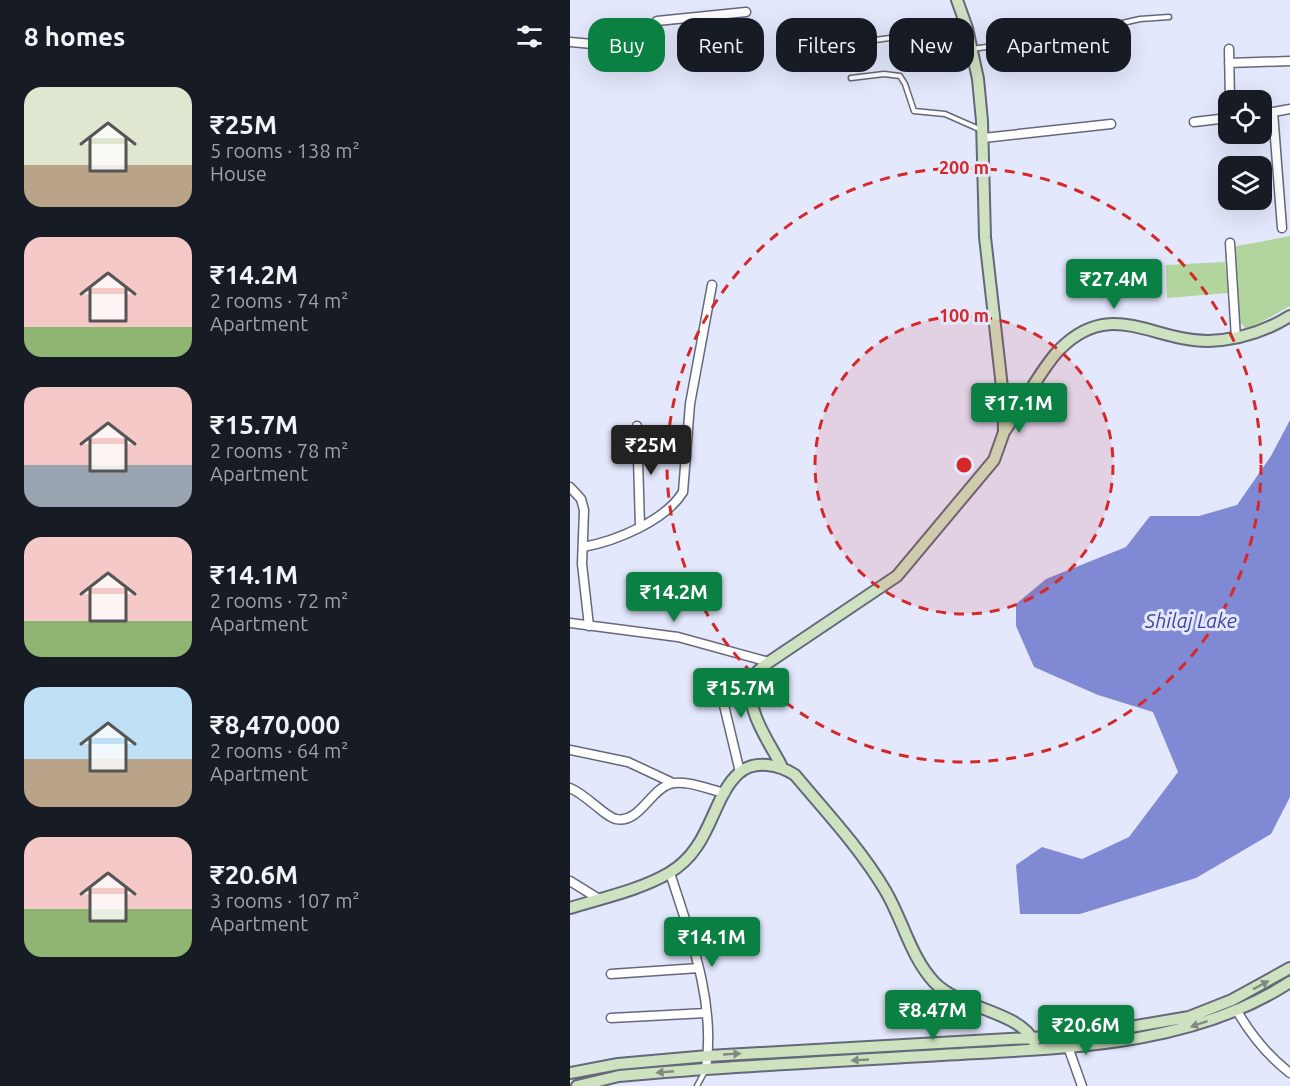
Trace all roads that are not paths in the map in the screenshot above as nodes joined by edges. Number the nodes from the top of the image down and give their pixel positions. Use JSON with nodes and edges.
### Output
{"nodes":[{"id":1,"x":957,"y":0,"type":"edge"},
{"id":2,"x":746,"y":12,"type":"dead end"},
{"id":3,"x":1169,"y":17,"type":"dead end"},
{"id":4,"x":963,"y":18,"type":"edge"},
{"id":5,"x":570,"y":42,"type":"edge"},
{"id":6,"x":974,"y":49,"type":"edge"},
{"id":7,"x":1229,"y":49,"type":"dead end"},
{"id":8,"x":974,"y":59,"type":"edge"},
{"id":9,"x":1290,"y":61,"type":"edge"},
{"id":10,"x":1229,"y":63,"type":"junction"},
{"id":11,"x":851,"y":78,"type":"dead end"},
{"id":12,"x":1230,"y":90,"type":"edge"},
{"id":13,"x":1290,"y":109,"type":"edge"},
{"id":14,"x":1273,"y":112,"type":"joint"},
{"id":15,"x":1218,"y":119,"type":"edge"},
{"id":16,"x":1194,"y":122,"type":"dead end"},
{"id":17,"x":1111,"y":124,"type":"dead end"},
{"id":18,"x":983,"y":134,"type":"junction"},
{"id":19,"x":1282,"y":228,"type":"dead end"},
{"id":20,"x":1230,"y":243,"type":"dead end"},
{"id":21,"x":711,"y":285,"type":"dead end"},
{"id":22,"x":1290,"y":316,"type":"edge"},
{"id":23,"x":1236,"y":338,"type":"junction"},
{"id":24,"x":637,"y":426,"type":"dead end"},
{"id":25,"x":1004,"y":432,"type":"junction"},
{"id":26,"x":570,"y":487,"type":"edge"},
{"id":27,"x":640,"y":526,"type":"junction"},
{"id":28,"x":583,"y":547,"type":"junction"},
{"id":29,"x":570,"y":623,"type":"edge"},
{"id":30,"x":589,"y":626,"type":"junction"},
{"id":31,"x":769,"y":662,"type":"junction"},
{"id":32,"x":756,"y":674,"type":"junction"},
{"id":33,"x":570,"y":750,"type":"edge"},
{"id":34,"x":781,"y":765,"type":"junction"},
{"id":35,"x":740,"y":772,"type":"junction"},
{"id":36,"x":673,"y":783,"type":"junction"},
{"id":37,"x":570,"y":788,"type":"edge"},
{"id":38,"x":725,"y":793,"type":"junction"},
{"id":39,"x":670,"y":873,"type":"junction"},
{"id":40,"x":570,"y":881,"type":"edge"},
{"id":41,"x":598,"y":899,"type":"junction"},
{"id":42,"x":570,"y":908,"type":"edge"},
{"id":43,"x":699,"y":968,"type":"junction"},
{"id":44,"x":1290,"y":968,"type":"edge"},
{"id":45,"x":611,"y":974,"type":"dead end"},
{"id":46,"x":1290,"y":982,"type":"edge"},
{"id":47,"x":1237,"y":1011,"type":"junction"},
{"id":48,"x":706,"y":1013,"type":"junction"},
{"id":49,"x":611,"y":1018,"type":"dead end"},
{"id":50,"x":1033,"y":1038,"type":"junction"},
{"id":51,"x":1066,"y":1041,"type":"junction"},
{"id":52,"x":1038,"y":1049,"type":"junction"},
{"id":53,"x":708,"y":1056,"type":"junction"},
{"id":54,"x":706,"y":1069,"type":"junction"},
{"id":55,"x":570,"y":1073,"type":"edge"},
{"id":56,"x":1290,"y":1073,"type":"edge"},
{"id":57,"x":577,"y":1086,"type":"edge"},
{"id":58,"x":697,"y":1086,"type":"edge"},
{"id":59,"x":1082,"y":1086,"type":"edge"}],
"edges":[{"from":1,"to":4,"type":"street"},
{"from":2,"to":5,"type":"street"},
{"from":3,"to":6,"type":"lane"},
{"from":7,"to":10,"type":"street"},
{"from":8,"to":18,"type":"street"},
{"from":9,"to":10,"type":"street"},
{"from":10,"to":12,"type":"street"},
{"from":11,"to":18,"type":"lane"},
{"from":13,"to":14,"type":"street"},
{"from":14,"to":19,"type":"street"},
{"from":15,"to":16,"type":"street"},
{"from":17,"to":18,"type":"street"},
{"from":18,"to":25,"type":"street"},
{"from":20,"to":23,"type":"street"},
{"from":21,"to":27,"type":"street"},
{"from":22,"to":23,"type":"street"},
{"from":23,"to":25,"type":"street"},
{"from":24,"to":27,"type":"street"},
{"from":25,"to":31,"type":"street"},
{"from":26,"to":28,"type":"street"},
{"from":27,"to":28,"type":"street"},
{"from":28,"to":30,"type":"street"},
{"from":29,"to":30,"type":"street"},
{"from":30,"to":31,"type":"street"},
{"from":31,"to":32,"type":"street"},
{"from":32,"to":34,"type":"street"},
{"from":32,"to":35,"type":"street"},
{"from":33,"to":36,"type":"street"},
{"from":34,"to":35,"type":"street"},
{"from":34,"to":50,"type":"street"},
{"from":35,"to":38,"type":"street"},
{"from":36,"to":37,"type":"street"},
{"from":36,"to":38,"type":"street"},
{"from":38,"to":39,"type":"street"},
{"from":39,"to":41,"type":"street"},
{"from":39,"to":43,"type":"street"},
{"from":40,"to":41,"type":"street"},
{"from":41,"to":42,"type":"street"},
{"from":43,"to":45,"type":"street"},
{"from":43,"to":48,"type":"street"},
{"from":51,"to":44,"type":"street","one_way":true},
{"from":46,"to":47,"type":"street"},
{"from":47,"to":51,"type":"street","one_way":true},
{"from":47,"to":56,"type":"street"},
{"from":48,"to":49,"type":"street"},
{"from":48,"to":53,"type":"street"},
{"from":50,"to":51,"type":"street"},
{"from":50,"to":52,"type":"street"},
{"from":53,"to":50,"type":"street","one_way":true},
{"from":51,"to":52,"type":"street"},
{"from":51,"to":59,"type":"street"},
{"from":52,"to":54,"type":"street","one_way":true},
{"from":53,"to":54,"type":"street"},
{"from":53,"to":55,"type":"street"},
{"from":54,"to":57,"type":"street","one_way":true},
{"from":54,"to":58,"type":"lane"}]}
